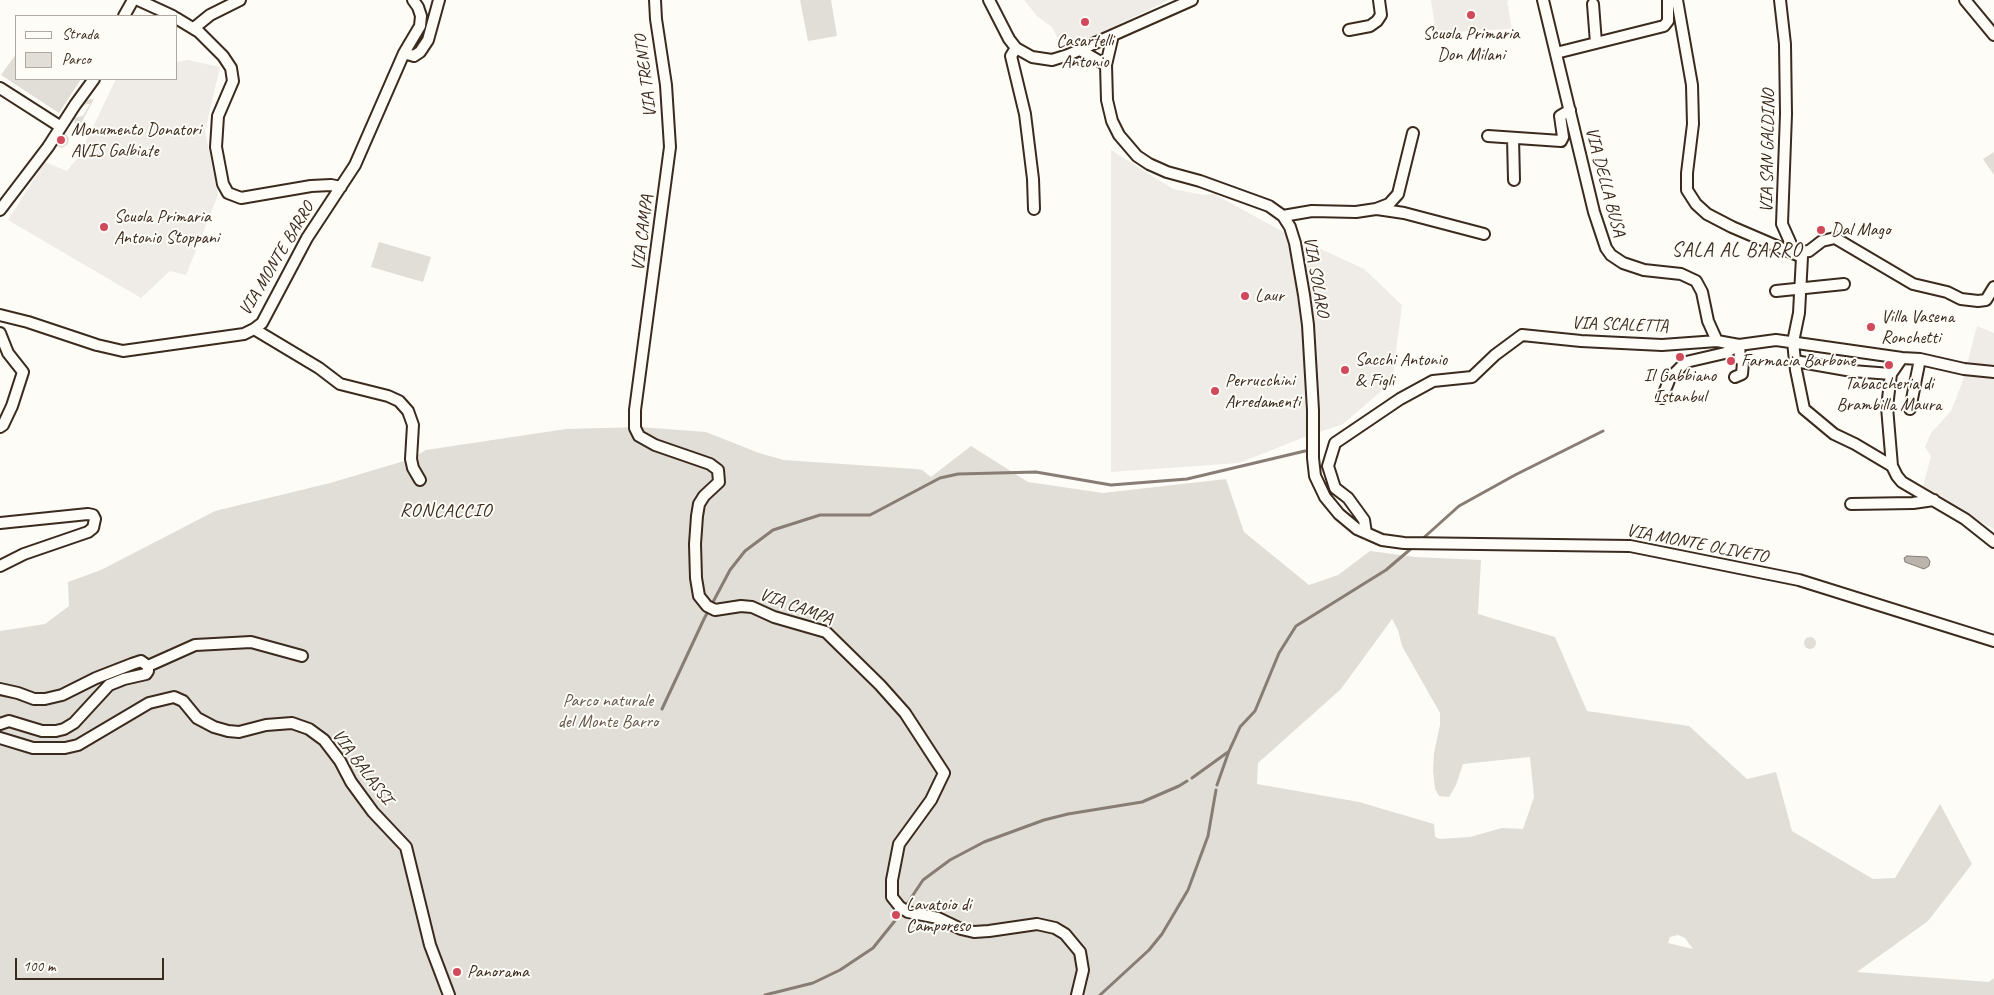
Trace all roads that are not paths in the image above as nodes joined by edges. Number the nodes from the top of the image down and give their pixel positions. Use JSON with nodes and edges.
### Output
{"nodes":[{"id":1,"x":133,"y":0,"type":"edge"},
{"id":2,"x":138,"y":0,"type":"edge"},
{"id":3,"x":240,"y":0,"type":"edge"},
{"id":4,"x":413,"y":0,"type":"edge"},
{"id":5,"x":439,"y":0,"type":"edge"},
{"id":6,"x":656,"y":0,"type":"edge"},
{"id":7,"x":989,"y":0,"type":"edge"},
{"id":8,"x":1192,"y":0,"type":"edge"},
{"id":9,"x":1379,"y":0,"type":"edge"},
{"id":10,"x":1543,"y":0,"type":"edge"},
{"id":11,"x":1668,"y":0,"type":"edge"},
{"id":12,"x":1677,"y":0,"type":"edge"},
{"id":13,"x":1780,"y":0,"type":"edge"},
{"id":14,"x":1965,"y":0,"type":"edge"},
{"id":15,"x":1593,"y":4,"type":"dead end"},
{"id":16,"x":125,"y":15,"type":"edge"},
{"id":17,"x":171,"y":15,"type":"edge"},
{"id":18,"x":178,"y":19,"type":"edge"},
{"id":19,"x":194,"y":28,"type":"junction"},
{"id":20,"x":1349,"y":30,"type":"dead end"},
{"id":21,"x":1113,"y":34,"type":"junction"},
{"id":22,"x":1994,"y":35,"type":"edge"},
{"id":23,"x":1596,"y":43,"type":"junction"},
{"id":24,"x":1016,"y":48,"type":"junction"},
{"id":25,"x":1080,"y":50,"type":"junction"},
{"id":26,"x":404,"y":53,"type":"junction"},
{"id":27,"x":1556,"y":53,"type":"junction"},
{"id":28,"x":1106,"y":65,"type":"junction"},
{"id":29,"x":93,"y":80,"type":"edge"},
{"id":30,"x":0,"y":88,"type":"edge"},
{"id":31,"x":1570,"y":110,"type":"junction"},
{"id":32,"x":61,"y":127,"type":"junction"},
{"id":33,"x":1413,"y":133,"type":"dead end"},
{"id":34,"x":1488,"y":136,"type":"dead end"},
{"id":35,"x":1514,"y":138,"type":"junction"},
{"id":36,"x":670,"y":147,"type":"joint"},
{"id":37,"x":1514,"y":180,"type":"dead end"},
{"id":38,"x":341,"y":187,"type":"junction"},
{"id":39,"x":1034,"y":209,"type":"dead end"},
{"id":40,"x":1376,"y":209,"type":"junction"},
{"id":41,"x":0,"y":210,"type":"edge"},
{"id":42,"x":1283,"y":216,"type":"junction"},
{"id":43,"x":1484,"y":234,"type":"dead end"},
{"id":44,"x":1795,"y":253,"type":"junction"},
{"id":45,"x":1844,"y":284,"type":"dead end"},
{"id":46,"x":1994,"y":287,"type":"edge"},
{"id":47,"x":1801,"y":289,"type":"junction"},
{"id":48,"x":1776,"y":291,"type":"dead end"},
{"id":49,"x":0,"y":316,"type":"edge"},
{"id":50,"x":254,"y":329,"type":"junction"},
{"id":51,"x":0,"y":333,"type":"edge"},
{"id":52,"x":1717,"y":342,"type":"junction"},
{"id":53,"x":1793,"y":342,"type":"junction"},
{"id":54,"x":1739,"y":345,"type":"junction"},
{"id":55,"x":1902,"y":358,"type":"junction"},
{"id":56,"x":1920,"y":359,"type":"junction"},
{"id":57,"x":1795,"y":361,"type":"junction"},
{"id":58,"x":1994,"y":372,"type":"edge"},
{"id":59,"x":1892,"y":374,"type":"junction"},
{"id":60,"x":1735,"y":377,"type":"dead end"},
{"id":61,"x":1662,"y":398,"type":"dead end"},
{"id":62,"x":1910,"y":409,"type":"dead end"},
{"id":63,"x":0,"y":427,"type":"edge"},
{"id":64,"x":1892,"y":466,"type":"junction"},
{"id":65,"x":420,"y":480,"type":"dead end"},
{"id":66,"x":1934,"y":500,"type":"junction"},
{"id":67,"x":1851,"y":504,"type":"dead end"},
{"id":68,"x":0,"y":523,"type":"edge"},
{"id":69,"x":1361,"y":531,"type":"junction"},
{"id":70,"x":1994,"y":542,"type":"edge"},
{"id":71,"x":0,"y":566,"type":"edge"},
{"id":72,"x":1994,"y":641,"type":"edge"},
{"id":73,"x":302,"y":656,"type":"dead end"},
{"id":74,"x":148,"y":666,"type":"junction"},
{"id":75,"x":0,"y":689,"type":"edge"},
{"id":76,"x":0,"y":724,"type":"edge"},
{"id":77,"x":0,"y":738,"type":"edge"},
{"id":78,"x":449,"y":995,"type":"edge"},
{"id":79,"x":1077,"y":995,"type":"edge"}],
"edges":[{"from":1,"to":16,"type":"street"},
{"from":2,"to":17,"type":"street"},
{"from":3,"to":19,"type":"street"},
{"from":4,"to":26,"type":"street","name":"VIA MONTE BARRO"},
{"from":5,"to":26,"type":"street"},
{"from":6,"to":36,"type":"street","name":"VIA TRENTO"},
{"from":7,"to":24,"type":"street"},
{"from":8,"to":21,"type":"street"},
{"from":9,"to":20,"type":"street"},
{"from":10,"to":27,"type":"street","name":"VIA DELLA BUSA"},
{"from":11,"to":23,"type":"street"},
{"from":12,"to":44,"type":"street"},
{"from":13,"to":44,"type":"street","name":"VIA SAN GALDINO"},
{"from":14,"to":22,"type":"street"},
{"from":15,"to":23,"type":"street"},
{"from":18,"to":19,"type":"street"},
{"from":19,"to":38,"type":"street"},
{"from":21,"to":25,"type":"street"},
{"from":21,"to":28,"type":"street"},
{"from":23,"to":27,"type":"street"},
{"from":24,"to":25,"type":"street"},
{"from":24,"to":39,"type":"street"},
{"from":25,"to":28,"type":"street"},
{"from":26,"to":38,"type":"street","name":"VIA MONTE BARRO"},
{"from":27,"to":31,"type":"street","name":"VIA DELLA BUSA"},
{"from":28,"to":42,"type":"street"},
{"from":29,"to":32,"type":"street"},
{"from":30,"to":32,"type":"street"},
{"from":31,"to":35,"type":"street","name":"VIA DELLA BUSA"},
{"from":31,"to":52,"type":"street","name":"VIA DELLA BUSA"},
{"from":32,"to":41,"type":"street"},
{"from":33,"to":40,"type":"street"},
{"from":34,"to":35,"type":"street","name":"VIA DELLA BUSA"},
{"from":35,"to":37,"type":"street"},
{"from":36,"to":79,"type":"street","name":"VIA CAMPA"},
{"from":38,"to":50,"type":"street","name":"VIA MONTE BARRO"},
{"from":40,"to":42,"type":"street"},
{"from":40,"to":43,"type":"street"},
{"from":42,"to":69,"type":"street","name":"VIA SOLARO"},
{"from":44,"to":46,"type":"street"},
{"from":44,"to":47,"type":"street","name":"VIA SAN GALDINO"},
{"from":45,"to":47,"type":"street"},
{"from":47,"to":48,"type":"street"},
{"from":47,"to":53,"type":"street","name":"VIA SAN GALDINO"},
{"from":49,"to":50,"type":"street","name":"VIA MONTE BARRO"},
{"from":50,"to":65,"type":"street"},
{"from":51,"to":63,"type":"street"},
{"from":52,"to":54,"type":"street","name":"VIA SCALETTA"},
{"from":52,"to":69,"type":"street","name":"VIA SCALETTA"},
{"from":53,"to":54,"type":"street"},
{"from":53,"to":55,"type":"street"},
{"from":53,"to":57,"type":"street","name":"VIA SAN GALDINO"},
{"from":54,"to":60,"type":"street"},
{"from":54,"to":61,"type":"street"},
{"from":55,"to":56,"type":"street"},
{"from":55,"to":59,"type":"street"},
{"from":56,"to":58,"type":"street"},
{"from":56,"to":62,"type":"street"},
{"from":57,"to":59,"type":"street"},
{"from":57,"to":64,"type":"street","name":"VIA SAN GALDINO"},
{"from":59,"to":64,"type":"street"},
{"from":64,"to":66,"type":"street"},
{"from":66,"to":67,"type":"street"},
{"from":66,"to":70,"type":"street"},
{"from":68,"to":71,"type":"street"},
{"from":69,"to":72,"type":"street","name":"VIA MONTE OLIVETO"},
{"from":73,"to":74,"type":"street"},
{"from":74,"to":75,"type":"street"},
{"from":74,"to":76,"type":"street"},
{"from":77,"to":78,"type":"street","name":"VIA BALASSI"}]}
